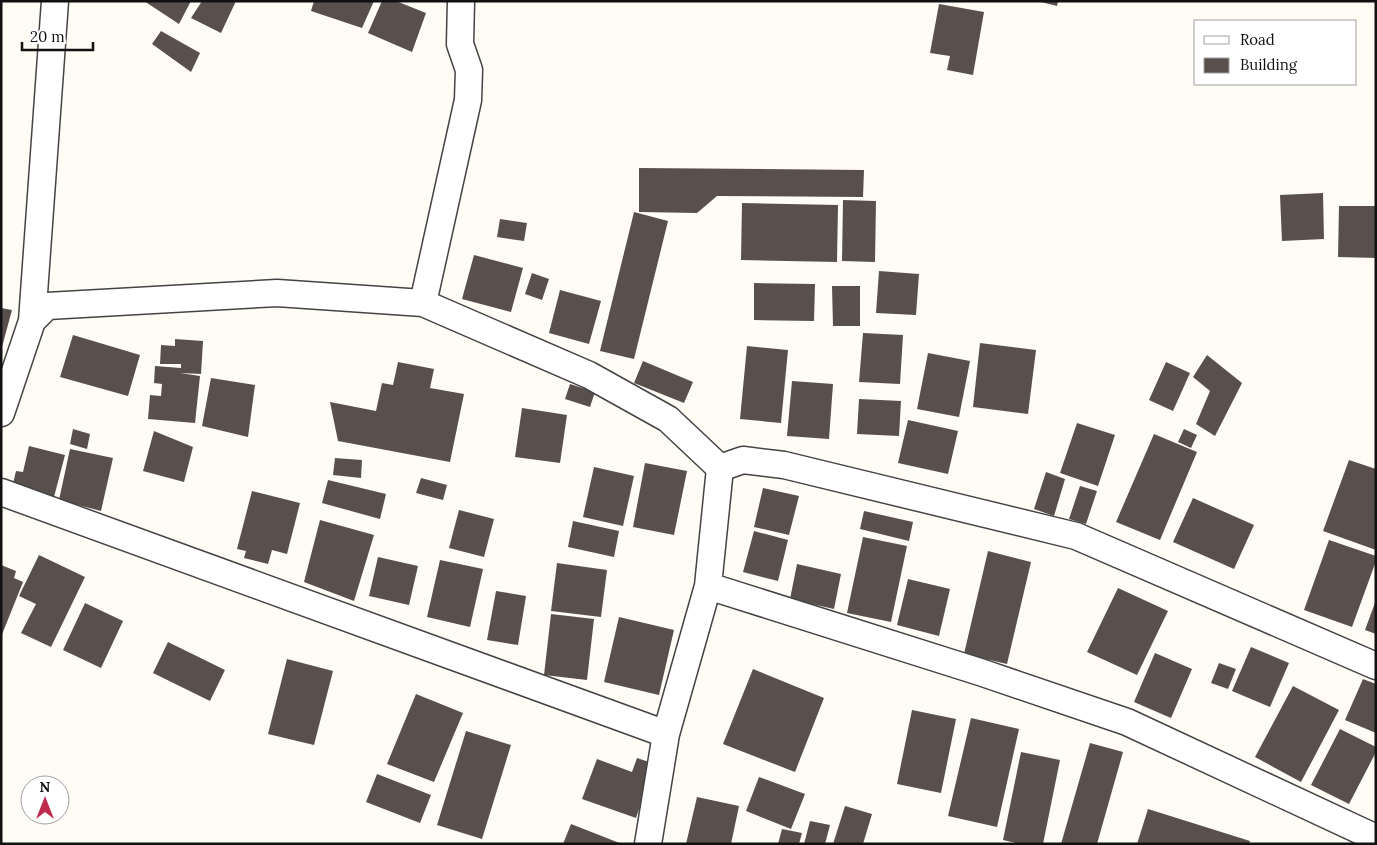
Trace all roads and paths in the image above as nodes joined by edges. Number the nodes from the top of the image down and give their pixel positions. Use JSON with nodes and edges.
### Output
{"nodes":[{"id":1,"x":55,"y":1,"type":"edge"},
{"id":2,"x":461,"y":1,"type":"edge"},
{"id":3,"x":423,"y":303,"type":"junction"},
{"id":4,"x":32,"y":321,"type":"junction"},
{"id":5,"x":1,"y":414,"type":"edge"},
{"id":6,"x":720,"y":468,"type":"junction"},
{"id":7,"x":1,"y":492,"type":"edge"},
{"id":8,"x":708,"y":586,"type":"junction"},
{"id":9,"x":1376,"y":666,"type":"edge"},
{"id":10,"x":666,"y":734,"type":"junction"},
{"id":11,"x":1376,"y":838,"type":"edge"},
{"id":12,"x":648,"y":844,"type":"edge"}],
"edges":[{"from":1,"to":4,"type":"street"},
{"from":2,"to":3,"type":"street"},
{"from":3,"to":4,"type":"street"},
{"from":3,"to":6,"type":"street"},
{"from":4,"to":5,"type":"street"},
{"from":6,"to":8,"type":"street"},
{"from":6,"to":9,"type":"street"},
{"from":7,"to":10,"type":"street"},
{"from":8,"to":10,"type":"street"},
{"from":8,"to":11,"type":"street"},
{"from":10,"to":12,"type":"street"}]}
